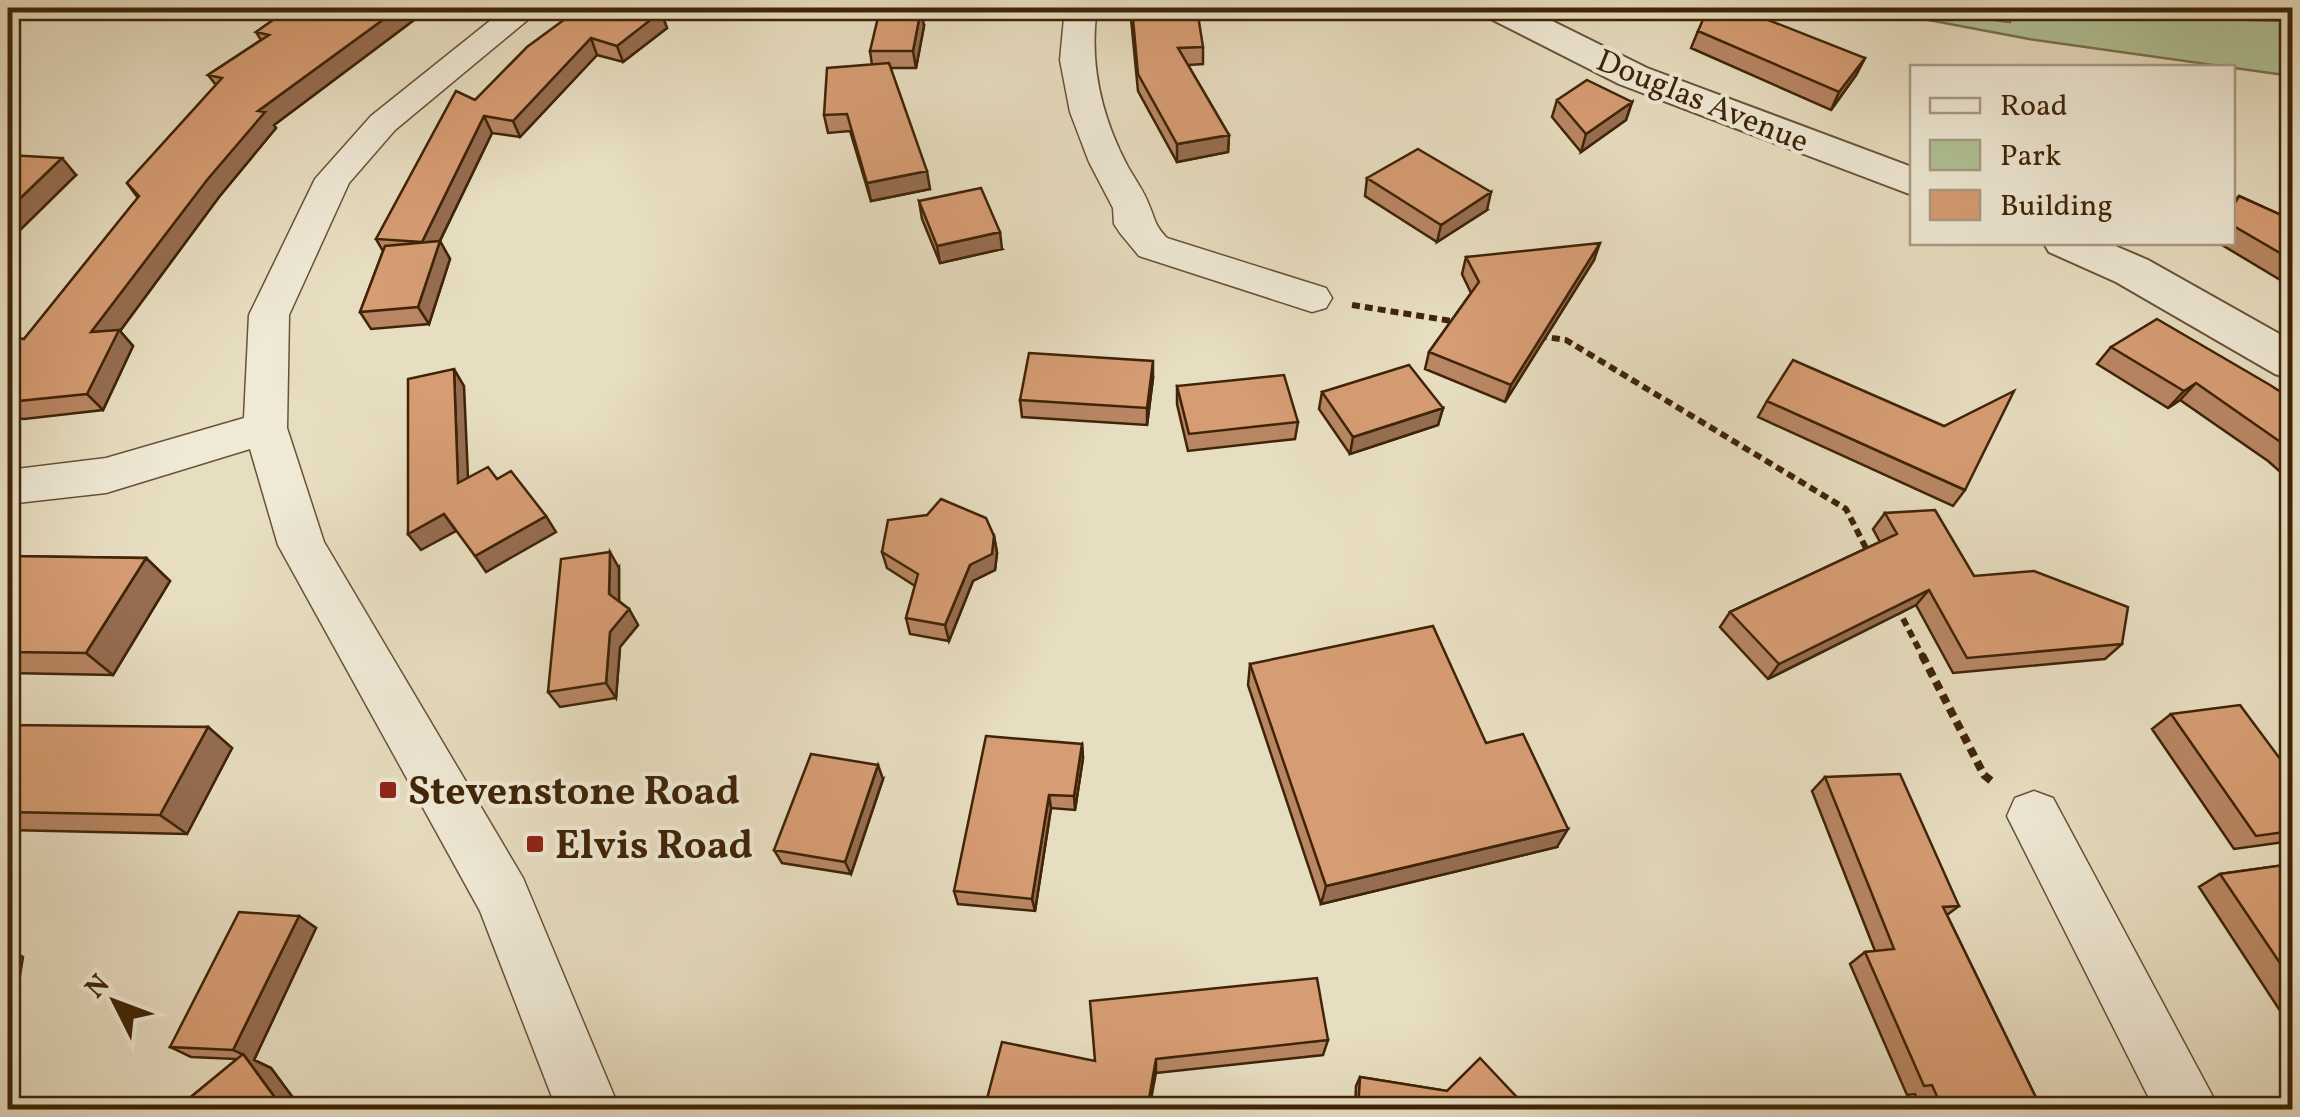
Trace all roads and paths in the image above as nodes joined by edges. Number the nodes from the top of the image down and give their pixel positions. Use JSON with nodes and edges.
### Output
{"nodes":[{"id":1,"x":526,"y":8,"type":"edge"},
{"id":2,"x":1081,"y":8,"type":"edge"},
{"id":3,"x":1498,"y":8,"type":"edge"},
{"id":4,"x":1910,"y":181,"type":"edge"},
{"id":5,"x":2072,"y":245,"type":"edge"},
{"id":6,"x":1312,"y":298,"type":"joint"},
{"id":7,"x":1476,"y":325,"type":"edge"},
{"id":8,"x":1530,"y":334,"type":"edge"},
{"id":9,"x":2292,"y":362,"type":"edge"},
{"id":10,"x":265,"y":428,"type":"junction"},
{"id":11,"x":8,"y":487,"type":"edge"},
{"id":12,"x":1874,"y":562,"type":"edge"},
{"id":13,"x":1892,"y":598,"type":"edge"},
{"id":14,"x":2034,"y":816,"type":"joint"},
{"id":15,"x":589,"y":1110,"type":"edge"},
{"id":16,"x":2189,"y":1110,"type":"edge"}],
"edges":[{"from":1,"to":10,"type":"street"},
{"from":2,"to":6,"type":"street"},
{"from":3,"to":4,"type":"street","name":"Douglas Avenue"},
{"from":5,"to":9,"type":"street"},
{"from":6,"to":7,"type":"path"},
{"from":8,"to":12,"type":"path"},
{"from":10,"to":11,"type":"street"},
{"from":10,"to":15,"type":"street"},
{"from":13,"to":14,"type":"path"},
{"from":14,"to":16,"type":"street"}]}
